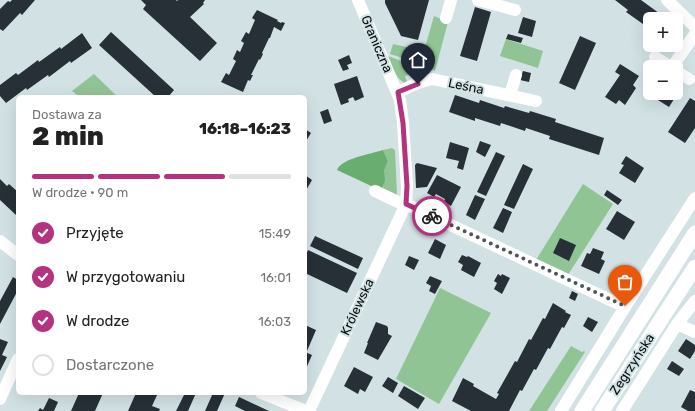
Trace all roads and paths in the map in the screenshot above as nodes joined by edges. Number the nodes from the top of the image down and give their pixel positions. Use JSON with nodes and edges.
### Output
{"nodes":[{"id":1,"x":358,"y":0,"type":"edge"},
{"id":2,"x":451,"y":0,"type":"edge"},
{"id":3,"x":478,"y":0,"type":"edge"},
{"id":4,"x":667,"y":0,"type":"edge"},
{"id":5,"x":515,"y":10,"type":"dead end"},
{"id":6,"x":446,"y":18,"type":"dead end"},
{"id":7,"x":695,"y":26,"type":"edge"},
{"id":8,"x":695,"y":34,"type":"edge"},
{"id":9,"x":655,"y":57,"type":"dead end"},
{"id":10,"x":660,"y":60,"type":"edge"},
{"id":11,"x":676,"y":60,"type":"edge"},
{"id":12,"x":516,"y":74,"type":"dead end"},
{"id":13,"x":683,"y":75,"type":"edge"},
{"id":14,"x":689,"y":79,"type":"dead end"},
{"id":15,"x":398,"y":92,"type":"junction"},
{"id":16,"x":510,"y":96,"type":"junction"},
{"id":17,"x":536,"y":101,"type":"dead end"},
{"id":18,"x":375,"y":190,"type":"dead end"},
{"id":19,"x":695,"y":198,"type":"edge"},
{"id":20,"x":406,"y":204,"type":"junction"},
{"id":21,"x":695,"y":233,"type":"edge"},
{"id":22,"x":0,"y":241,"type":"edge"},
{"id":23,"x":16,"y":253,"type":"edge"},
{"id":24,"x":695,"y":267,"type":"edge"},
{"id":25,"x":695,"y":302,"type":"edge"},
{"id":26,"x":625,"y":306,"type":"junction"},
{"id":27,"x":677,"y":324,"type":"junction"},
{"id":28,"x":695,"y":332,"type":"edge"},
{"id":29,"x":16,"y":363,"type":"edge"},
{"id":30,"x":267,"y":395,"type":"edge"},
{"id":31,"x":0,"y":399,"type":"edge"},
{"id":32,"x":308,"y":411,"type":"edge"},
{"id":33,"x":561,"y":411,"type":"edge"},
{"id":34,"x":582,"y":411,"type":"edge"},
{"id":35,"x":602,"y":411,"type":"edge"},
{"id":36,"x":622,"y":411,"type":"edge"}],
"edges":[{"from":1,"to":15,"type":"street","name":"Graniczna"},
{"from":2,"to":6,"type":"street"},
{"from":3,"to":5,"type":"street"},
{"from":4,"to":7,"type":"street"},
{"from":8,"to":11,"type":"street"},
{"from":9,"to":10,"type":"street"},
{"from":12,"to":16,"type":"street"},
{"from":13,"to":14,"type":"street"},
{"from":15,"to":16,"type":"street","name":"Leśna"},
{"from":15,"to":20,"type":"street","name":"Graniczna"},
{"from":16,"to":17,"type":"street","name":"Leśna"},
{"from":18,"to":20,"type":"street"},
{"from":19,"to":26,"type":"street"},
{"from":20,"to":26,"type":"street"},
{"from":20,"to":32,"type":"street","name":"Królewska"},
{"from":21,"to":34,"type":"main road","name":"Zegrzyńska"},
{"from":22,"to":23,"type":"street"},
{"from":24,"to":35,"type":"main road","name":"Zegrzyńska"},
{"from":25,"to":27,"type":"street"},
{"from":26,"to":33,"type":"street"},
{"from":27,"to":28,"type":"street"},
{"from":27,"to":36,"type":"street"},
{"from":29,"to":31,"type":"street"},
{"from":30,"to":32,"type":"street"}]}
